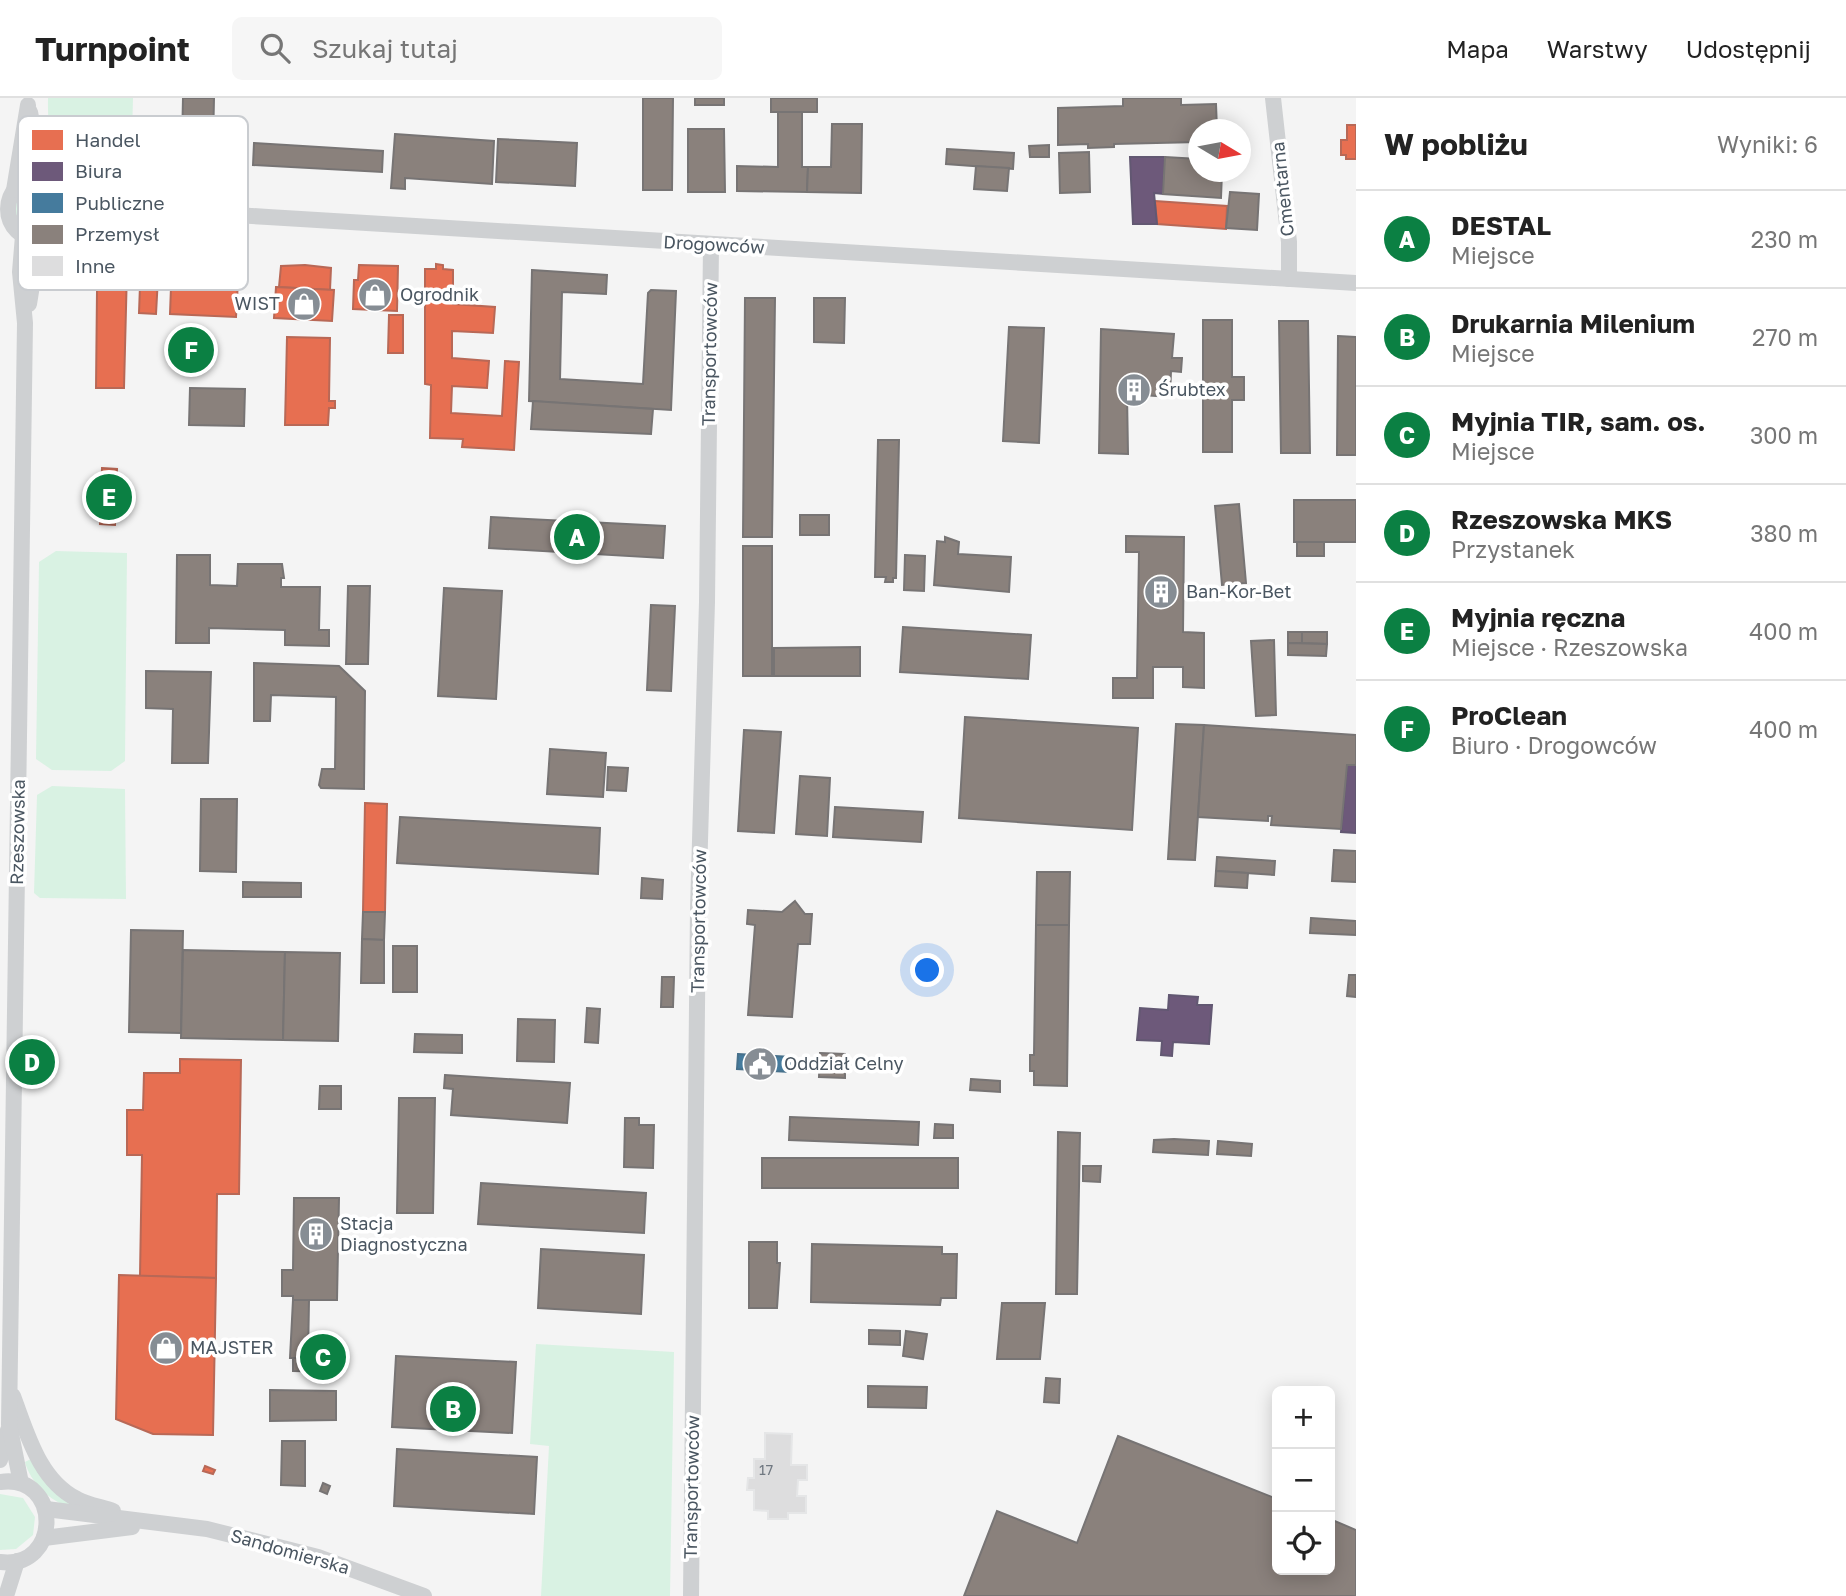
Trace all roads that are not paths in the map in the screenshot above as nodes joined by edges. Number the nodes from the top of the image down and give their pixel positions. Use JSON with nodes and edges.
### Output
{"nodes":[{"id":1,"x":1273,"y":98,"type":"edge"},
{"id":2,"x":18,"y":165,"type":"edge"},
{"id":3,"x":18,"y":187,"type":"edge"},
{"id":4,"x":14,"y":190,"type":"junction"},
{"id":5,"x":248,"y":216,"type":"edge"},
{"id":6,"x":18,"y":231,"type":"edge"},
{"id":7,"x":711,"y":245,"type":"junction"},
{"id":8,"x":1289,"y":279,"type":"junction"},
{"id":9,"x":1356,"y":284,"type":"edge"},
{"id":10,"x":22,"y":290,"type":"edge"},
{"id":11,"x":31,"y":290,"type":"edge"},
{"id":12,"x":25,"y":323,"type":"junction"},
{"id":13,"x":10,"y":1388,"type":"junction"},
{"id":14,"x":9,"y":1424,"type":"junction"},
{"id":15,"x":0,"y":1460,"type":"edge"},
{"id":16,"x":0,"y":1482,"type":"edge"},
{"id":17,"x":21,"y":1483,"type":"junction"},
{"id":18,"x":46,"y":1509,"type":"junction"},
{"id":19,"x":152,"y":1524,"type":"junction"},
{"id":20,"x":44,"y":1538,"type":"junction"},
{"id":21,"x":17,"y":1561,"type":"junction"},
{"id":22,"x":0,"y":1562,"type":"edge"},
{"id":23,"x":6,"y":1596,"type":"edge"},
{"id":24,"x":424,"y":1596,"type":"edge"},
{"id":25,"x":691,"y":1596,"type":"edge"}],
"edges":[{"from":1,"to":8,"type":"street","name":"Cmentarna"},
{"from":2,"to":4,"type":"street"},
{"from":3,"to":4,"type":"street"},
{"from":4,"to":6,"type":"street"},
{"from":5,"to":7,"type":"street","name":"Drogowców"},
{"from":7,"to":8,"type":"street","name":"Drogowców"},
{"from":7,"to":25,"type":"street","name":"Transportowców"},
{"from":8,"to":9,"type":"street","name":"Drogowców"},
{"from":10,"to":12,"type":"street","name":"Rzeszowska"},
{"from":11,"to":12,"type":"street","name":"Rzeszowska"},
{"from":12,"to":13,"type":"street","name":"Rzeszowska"},
{"from":13,"to":14,"type":"street","name":"Rzeszowska"},
{"from":13,"to":19,"type":"street"},
{"from":14,"to":15,"type":"street","name":"Rzeszowska"},
{"from":14,"to":17,"type":"street","name":"Rzeszowska"},
{"from":16,"to":17,"type":"street"},
{"from":17,"to":18,"type":"street"},
{"from":18,"to":19,"type":"street"},
{"from":18,"to":20,"type":"street"},
{"from":19,"to":20,"type":"street"},
{"from":19,"to":24,"type":"street","name":"Sandomierska"},
{"from":20,"to":21,"type":"street"},
{"from":21,"to":22,"type":"street"},
{"from":21,"to":23,"type":"street"}]}
